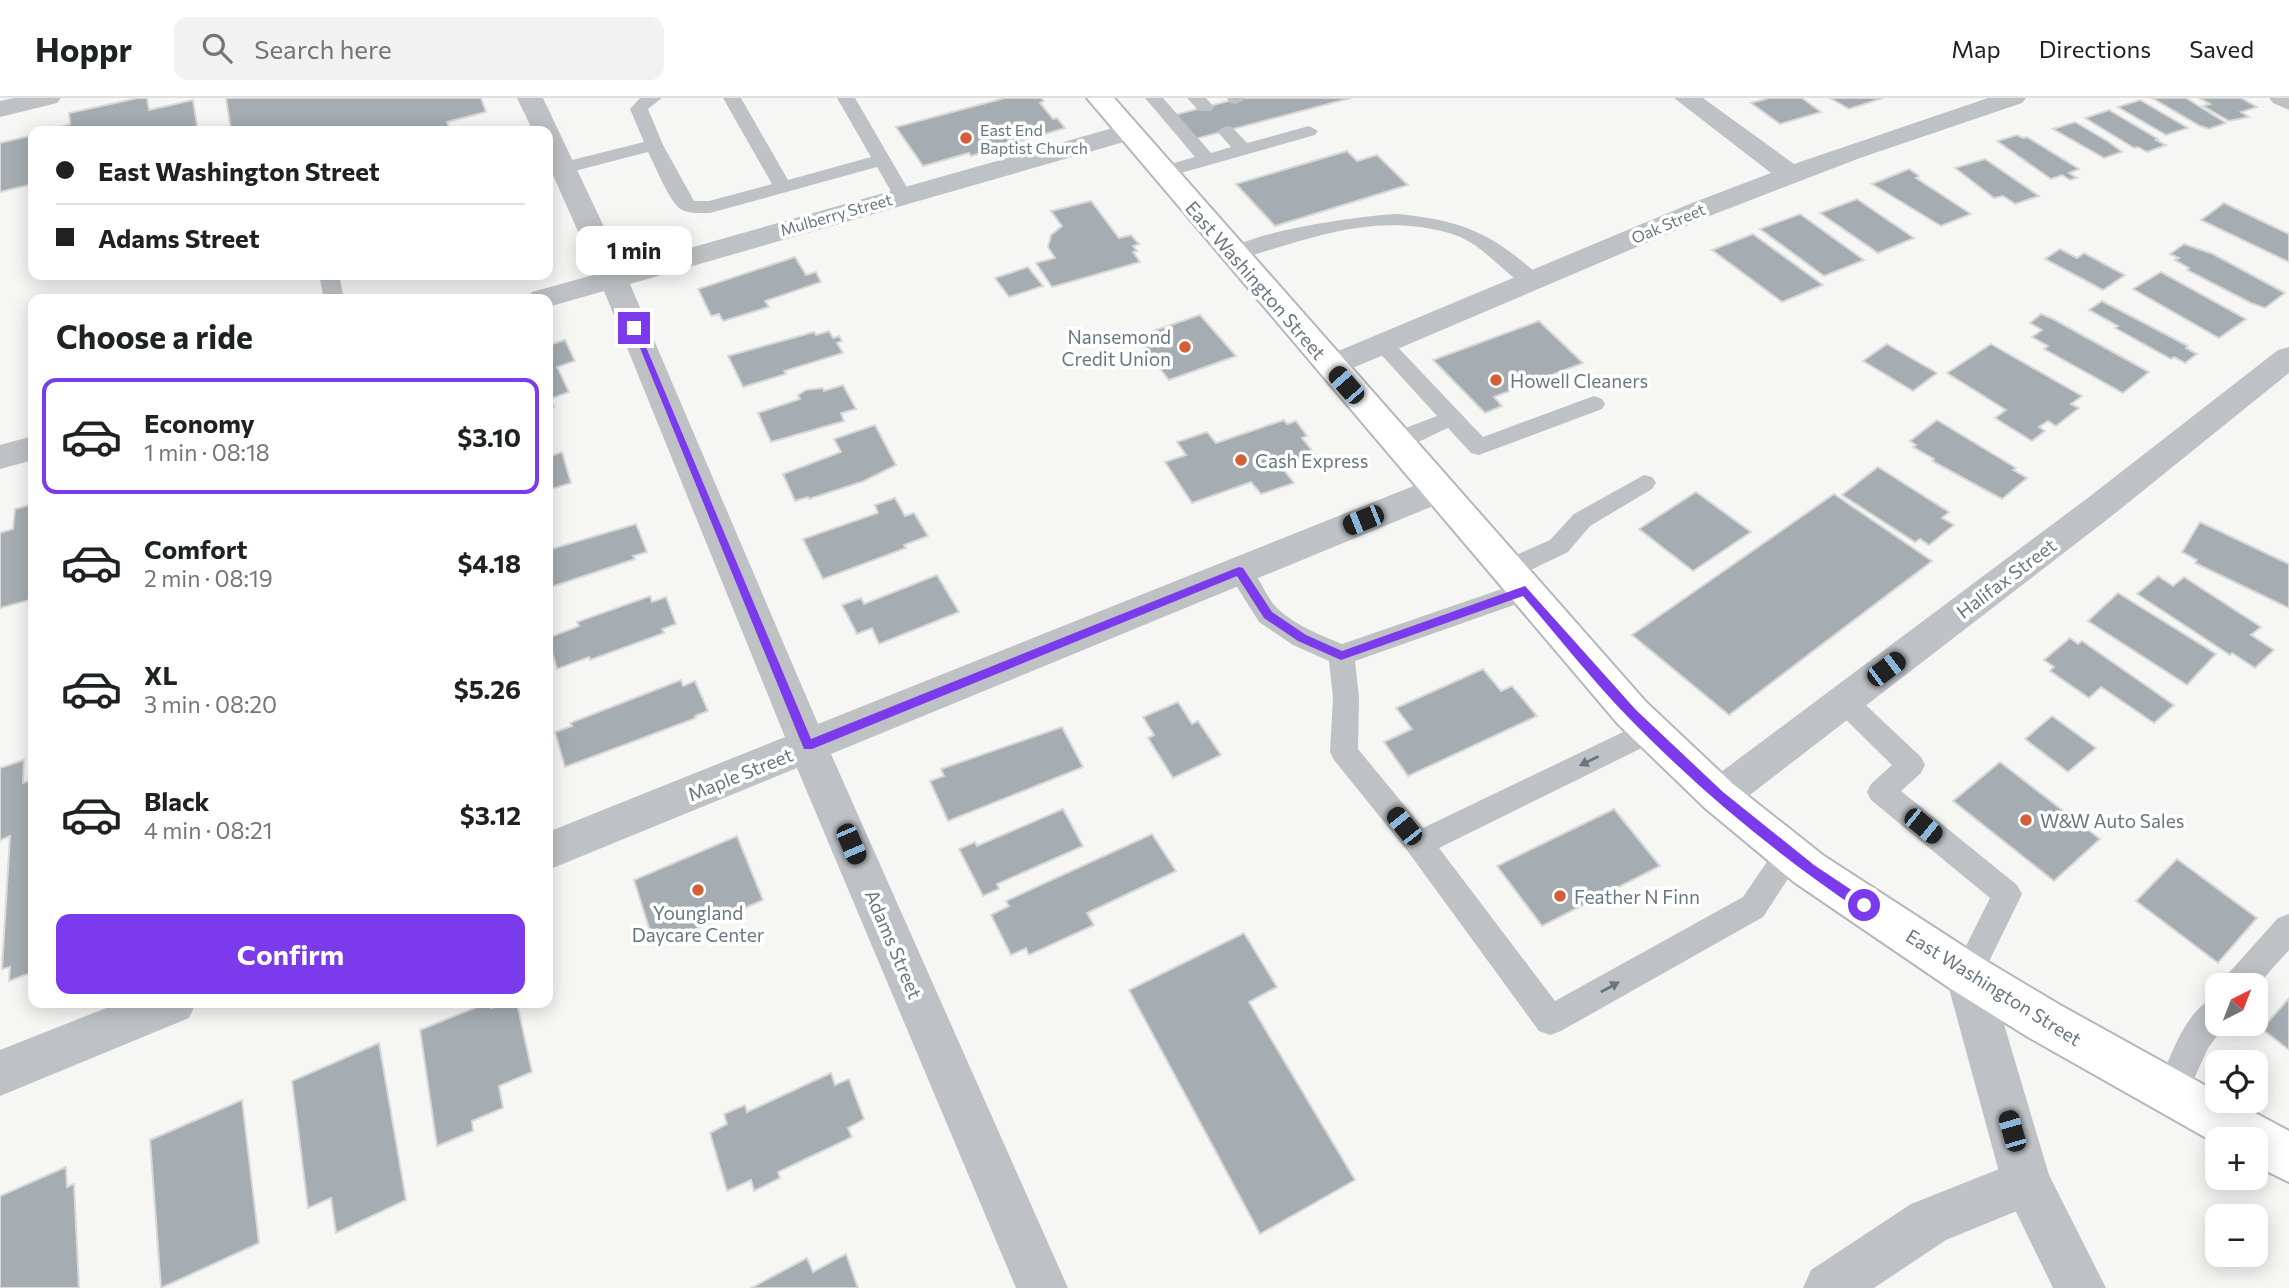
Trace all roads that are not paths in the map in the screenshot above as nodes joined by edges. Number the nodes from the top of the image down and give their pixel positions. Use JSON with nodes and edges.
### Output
{"nodes":[{"id":1,"x":48,"y":98,"type":"edge"},
{"id":2,"x":530,"y":98,"type":"edge"},
{"id":3,"x":653,"y":98,"type":"edge"},
{"id":4,"x":732,"y":98,"type":"edge"},
{"id":5,"x":1154,"y":98,"type":"edge"},
{"id":6,"x":1687,"y":98,"type":"edge"},
{"id":7,"x":2013,"y":98,"type":"edge"},
{"id":8,"x":2282,"y":98,"type":"edge"},
{"id":9,"x":851,"y":99,"type":"edge"},
{"id":10,"x":2289,"y":102,"type":"edge"},
{"id":11,"x":1113,"y":108,"type":"edge"},
{"id":12,"x":2,"y":110,"type":"edge"},
{"id":13,"x":1291,"y":114,"type":"dead end"},
{"id":14,"x":1259,"y":122,"type":"dead end"},
{"id":15,"x":543,"y":126,"type":"edge"},
{"id":16,"x":1226,"y":131,"type":"dead end"},
{"id":17,"x":1277,"y":139,"type":"junction"},
{"id":18,"x":553,"y":143,"type":"edge"},
{"id":19,"x":654,"y":145,"type":"junction"},
{"id":20,"x":553,"y":147,"type":"edge"},
{"id":21,"x":1243,"y":149,"type":"junction"},
{"id":22,"x":1206,"y":159,"type":"junction"},
{"id":23,"x":882,"y":160,"type":"junction"},
{"id":24,"x":1163,"y":172,"type":"junction"},
{"id":25,"x":1791,"y":175,"type":"junction"},
{"id":26,"x":783,"y":187,"type":"junction"},
{"id":27,"x":903,"y":195,"type":"junction"},
{"id":28,"x":1234,"y":254,"type":"junction"},
{"id":29,"x":613,"y":278,"type":"junction"},
{"id":30,"x":1532,"y":281,"type":"junction"},
{"id":31,"x":553,"y":296,"type":"edge"},
{"id":32,"x":1383,"y":344,"type":"junction"},
{"id":33,"x":2289,"y":357,"type":"edge"},
{"id":34,"x":1330,"y":366,"type":"junction"},
{"id":35,"x":1594,"y":404,"type":"dead end"},
{"id":36,"x":1452,"y":418,"type":"junction"},
{"id":37,"x":1395,"y":441,"type":"junction"},
{"id":38,"x":28,"y":449,"type":"edge"},
{"id":39,"x":0,"y":457,"type":"edge"},
{"id":40,"x":1644,"y":482,"type":"dead end"},
{"id":41,"x":1438,"y":490,"type":"junction"},
{"id":42,"x":1239,"y":571,"type":"junction"},
{"id":43,"x":1516,"y":580,"type":"junction"},
{"id":44,"x":1341,"y":655,"type":"junction"},
{"id":45,"x":1844,"y":701,"type":"junction"},
{"id":46,"x":1651,"y":732,"type":"junction"},
{"id":47,"x":808,"y":746,"type":"junction"},
{"id":48,"x":1719,"y":796,"type":"junction"},
{"id":49,"x":1419,"y":844,"type":"junction"},
{"id":50,"x":553,"y":849,"type":"edge"},
{"id":51,"x":1789,"y":853,"type":"junction"},
{"id":52,"x":2289,"y":929,"type":"edge"},
{"id":53,"x":2249,"y":973,"type":"edge"},
{"id":54,"x":1967,"y":974,"type":"junction"},
{"id":55,"x":161,"y":1008,"type":"edge"},
{"id":56,"x":1550,"y":1020,"type":"joint"},
{"id":57,"x":2205,"y":1027,"type":"edge"},
{"id":58,"x":0,"y":1073,"type":"edge"},
{"id":59,"x":2172,"y":1092,"type":"junction"},
{"id":60,"x":2289,"y":1158,"type":"edge"},
{"id":61,"x":2027,"y":1183,"type":"junction"},
{"id":62,"x":1042,"y":1288,"type":"edge"},
{"id":63,"x":1829,"y":1288,"type":"edge"},
{"id":64,"x":2080,"y":1288,"type":"edge"}],
"edges":[{"from":1,"to":12,"type":"street"},
{"from":2,"to":15,"type":"street","name":"Adams Street"},
{"from":3,"to":19,"type":"lane"},
{"from":4,"to":26,"type":"lane"},
{"from":5,"to":22,"type":"lane"},
{"from":6,"to":25,"type":"street"},
{"from":7,"to":25,"type":"street","name":"Oak Street"},
{"from":8,"to":10,"type":"street"},
{"from":9,"to":23,"type":"lane"},
{"from":11,"to":24,"type":"main road","name":"East Washington Street"},
{"from":11,"to":27,"type":"street","name":"Mulberry Street"},
{"from":13,"to":17,"type":"lane"},
{"from":14,"to":17,"type":"lane"},
{"from":16,"to":21,"type":"lane"},
{"from":17,"to":21,"type":"lane"},
{"from":18,"to":19,"type":"lane"},
{"from":19,"to":26,"type":"lane"},
{"from":20,"to":29,"type":"street","name":"Adams Street"},
{"from":21,"to":22,"type":"lane"},
{"from":22,"to":24,"type":"lane"},
{"from":23,"to":26,"type":"lane"},
{"from":23,"to":27,"type":"lane"},
{"from":24,"to":28,"type":"main road","name":"East Washington Street"},
{"from":25,"to":30,"type":"street","name":"Oak Street"},
{"from":27,"to":29,"type":"street","name":"Mulberry Street"},
{"from":28,"to":30,"type":"lane"},
{"from":28,"to":34,"type":"main road","name":"East Washington Street"},
{"from":29,"to":31,"type":"street","name":"Mulberry Street"},
{"from":29,"to":47,"type":"street","name":"Adams Street"},
{"from":30,"to":32,"type":"street","name":"Oak Street"},
{"from":32,"to":34,"type":"street","name":"Oak Street"},
{"from":32,"to":36,"type":"lane"},
{"from":33,"to":45,"type":"street","name":"Halifax Street"},
{"from":34,"to":37,"type":"main road","name":"East Washington Street"},
{"from":35,"to":36,"type":"lane"},
{"from":36,"to":37,"type":"lane"},
{"from":37,"to":41,"type":"main road","name":"East Washington Street"},
{"from":38,"to":39,"type":"street"},
{"from":40,"to":43,"type":"lane"},
{"from":41,"to":42,"type":"street","name":"Maple Street"},
{"from":41,"to":43,"type":"main road","name":"East Washington Street"},
{"from":42,"to":44,"type":"lane"},
{"from":42,"to":47,"type":"street","name":"Maple Street"},
{"from":43,"to":44,"type":"lane"},
{"from":43,"to":46,"type":"main road","name":"East Washington Street"},
{"from":44,"to":49,"type":"lane"},
{"from":45,"to":48,"type":"street","name":"Halifax Street"},
{"from":45,"to":54,"type":"lane"},
{"from":46,"to":48,"type":"main road","name":"East Washington Street"},
{"from":46,"to":49,"type":"lane","one_way":true},
{"from":47,"to":50,"type":"street","name":"Maple Street"},
{"from":47,"to":62,"type":"street","name":"Adams Street"},
{"from":48,"to":51,"type":"main road","name":"East Washington Street"},
{"from":49,"to":56,"type":"lane"},
{"from":51,"to":54,"type":"main road","name":"East Washington Street"},
{"from":56,"to":51,"type":"lane","one_way":true},
{"from":52,"to":53,"type":"lane"},
{"from":54,"to":59,"type":"main road","name":"East Washington Street"},
{"from":54,"to":61,"type":"street"},
{"from":55,"to":58,"type":"street"},
{"from":57,"to":59,"type":"lane"},
{"from":59,"to":60,"type":"main road","name":"East Washington Street"},
{"from":61,"to":63,"type":"street"},
{"from":61,"to":64,"type":"street"}]}
